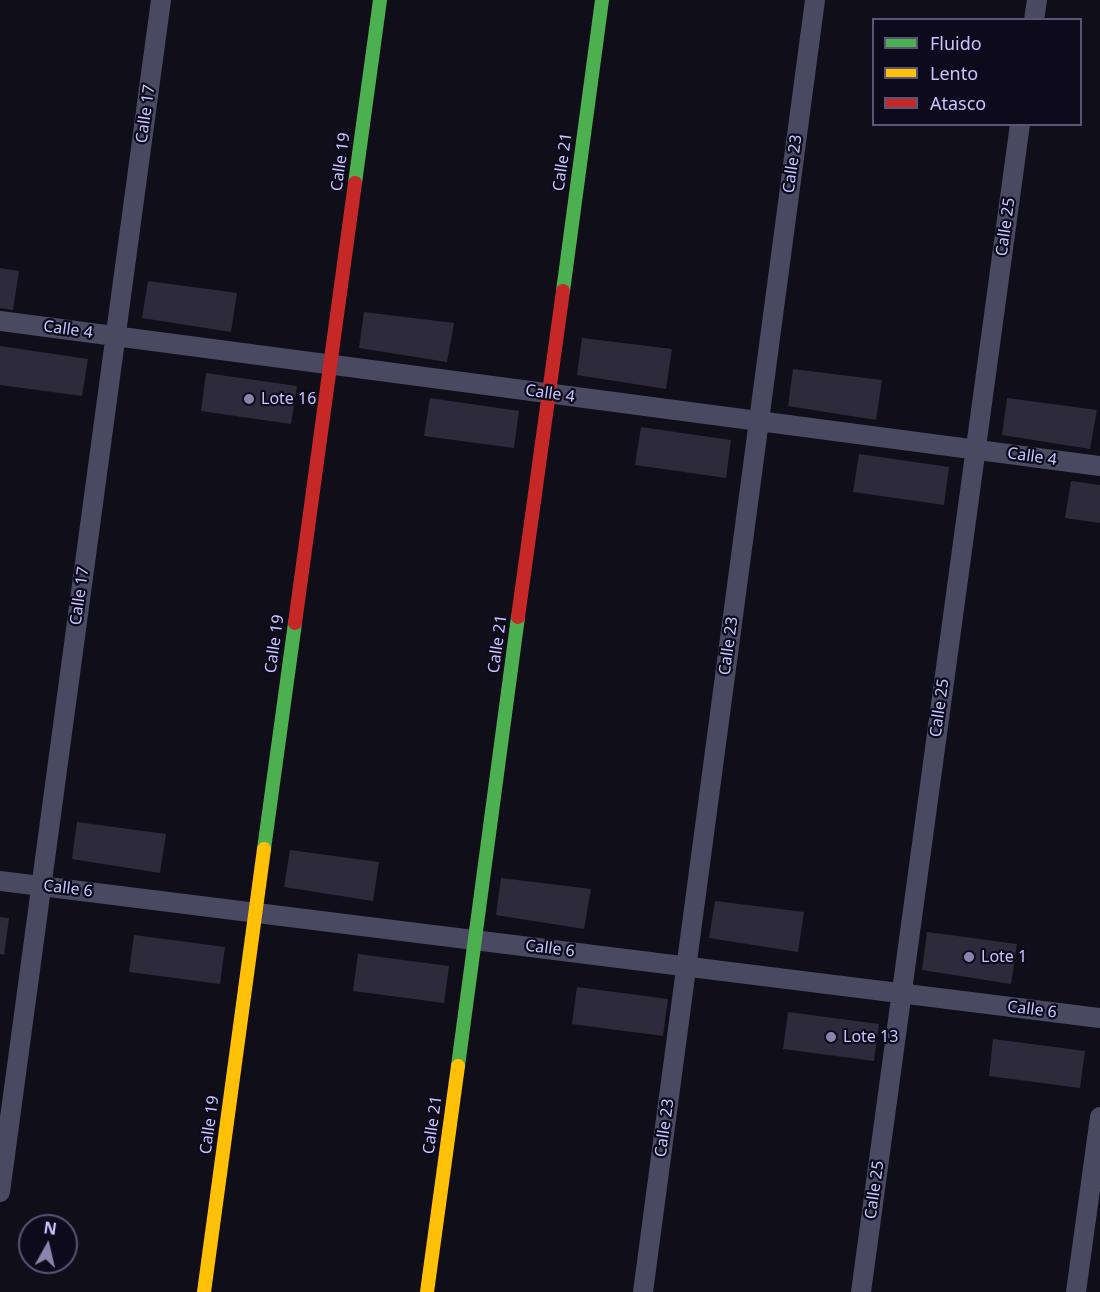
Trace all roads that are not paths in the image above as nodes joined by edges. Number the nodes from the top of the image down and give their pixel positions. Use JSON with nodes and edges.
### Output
{"nodes":[{"id":1,"x":161,"y":0,"type":"edge"},
{"id":2,"x":380,"y":0,"type":"edge"},
{"id":3,"x":602,"y":0,"type":"edge"},
{"id":4,"x":815,"y":0,"type":"edge"},
{"id":5,"x":1037,"y":0,"type":"edge"},
{"id":6,"x":1034,"y":18,"type":"edge"},
{"id":7,"x":1020,"y":126,"type":"edge"},
{"id":8,"x":0,"y":321,"type":"edge"},
{"id":9,"x":116,"y":336,"type":"junction"},
{"id":10,"x":330,"y":364,"type":"junction"},
{"id":11,"x":549,"y":393,"type":"junction"},
{"id":12,"x":759,"y":421,"type":"junction"},
{"id":13,"x":976,"y":450,"type":"junction"},
{"id":14,"x":1100,"y":466,"type":"edge"},
{"id":15,"x":0,"y":881,"type":"edge"},
{"id":16,"x":41,"y":886,"type":"junction"},
{"id":17,"x":255,"y":913,"type":"junction"},
{"id":18,"x":475,"y":940,"type":"junction"},
{"id":19,"x":686,"y":966,"type":"junction"},
{"id":20,"x":902,"y":994,"type":"junction"},
{"id":21,"x":1100,"y":1018,"type":"edge"},
{"id":22,"x":1100,"y":1117,"type":"edge"},
{"id":23,"x":0,"y":1192,"type":"edge"},
{"id":24,"x":204,"y":1292,"type":"edge"},
{"id":25,"x":427,"y":1292,"type":"edge"},
{"id":26,"x":643,"y":1292,"type":"edge"},
{"id":27,"x":861,"y":1292,"type":"edge"},
{"id":28,"x":1076,"y":1292,"type":"edge"}],
"edges":[{"from":1,"to":9,"type":"street","name":"Calle 17"},
{"from":2,"to":10,"type":"street","name":"Calle 19"},
{"from":3,"to":11,"type":"street","name":"Calle 21"},
{"from":4,"to":12,"type":"street","name":"Calle 23"},
{"from":5,"to":6,"type":"street"},
{"from":7,"to":13,"type":"street","name":"Calle 25"},
{"from":8,"to":9,"type":"street","name":"Calle 4"},
{"from":9,"to":10,"type":"street","name":"Calle 4"},
{"from":9,"to":16,"type":"street","name":"Calle 17"},
{"from":10,"to":11,"type":"street","name":"Calle 4"},
{"from":10,"to":17,"type":"street","name":"Calle 19"},
{"from":11,"to":12,"type":"street","name":"Calle 4"},
{"from":11,"to":18,"type":"street","name":"Calle 21"},
{"from":12,"to":13,"type":"street","name":"Calle 4"},
{"from":12,"to":19,"type":"street","name":"Calle 23"},
{"from":13,"to":14,"type":"street","name":"Calle 4"},
{"from":13,"to":20,"type":"street","name":"Calle 25"},
{"from":15,"to":16,"type":"street","name":"Calle 6"},
{"from":16,"to":17,"type":"street","name":"Calle 6"},
{"from":16,"to":23,"type":"street","name":"Calle 17"},
{"from":17,"to":18,"type":"street","name":"Calle 6"},
{"from":17,"to":24,"type":"street","name":"Calle 19"},
{"from":18,"to":19,"type":"street","name":"Calle 6"},
{"from":18,"to":25,"type":"street","name":"Calle 21"},
{"from":19,"to":20,"type":"street","name":"Calle 6"},
{"from":19,"to":26,"type":"street","name":"Calle 23"},
{"from":20,"to":21,"type":"street","name":"Calle 6"},
{"from":20,"to":27,"type":"street","name":"Calle 25"},
{"from":22,"to":28,"type":"street"}]}
